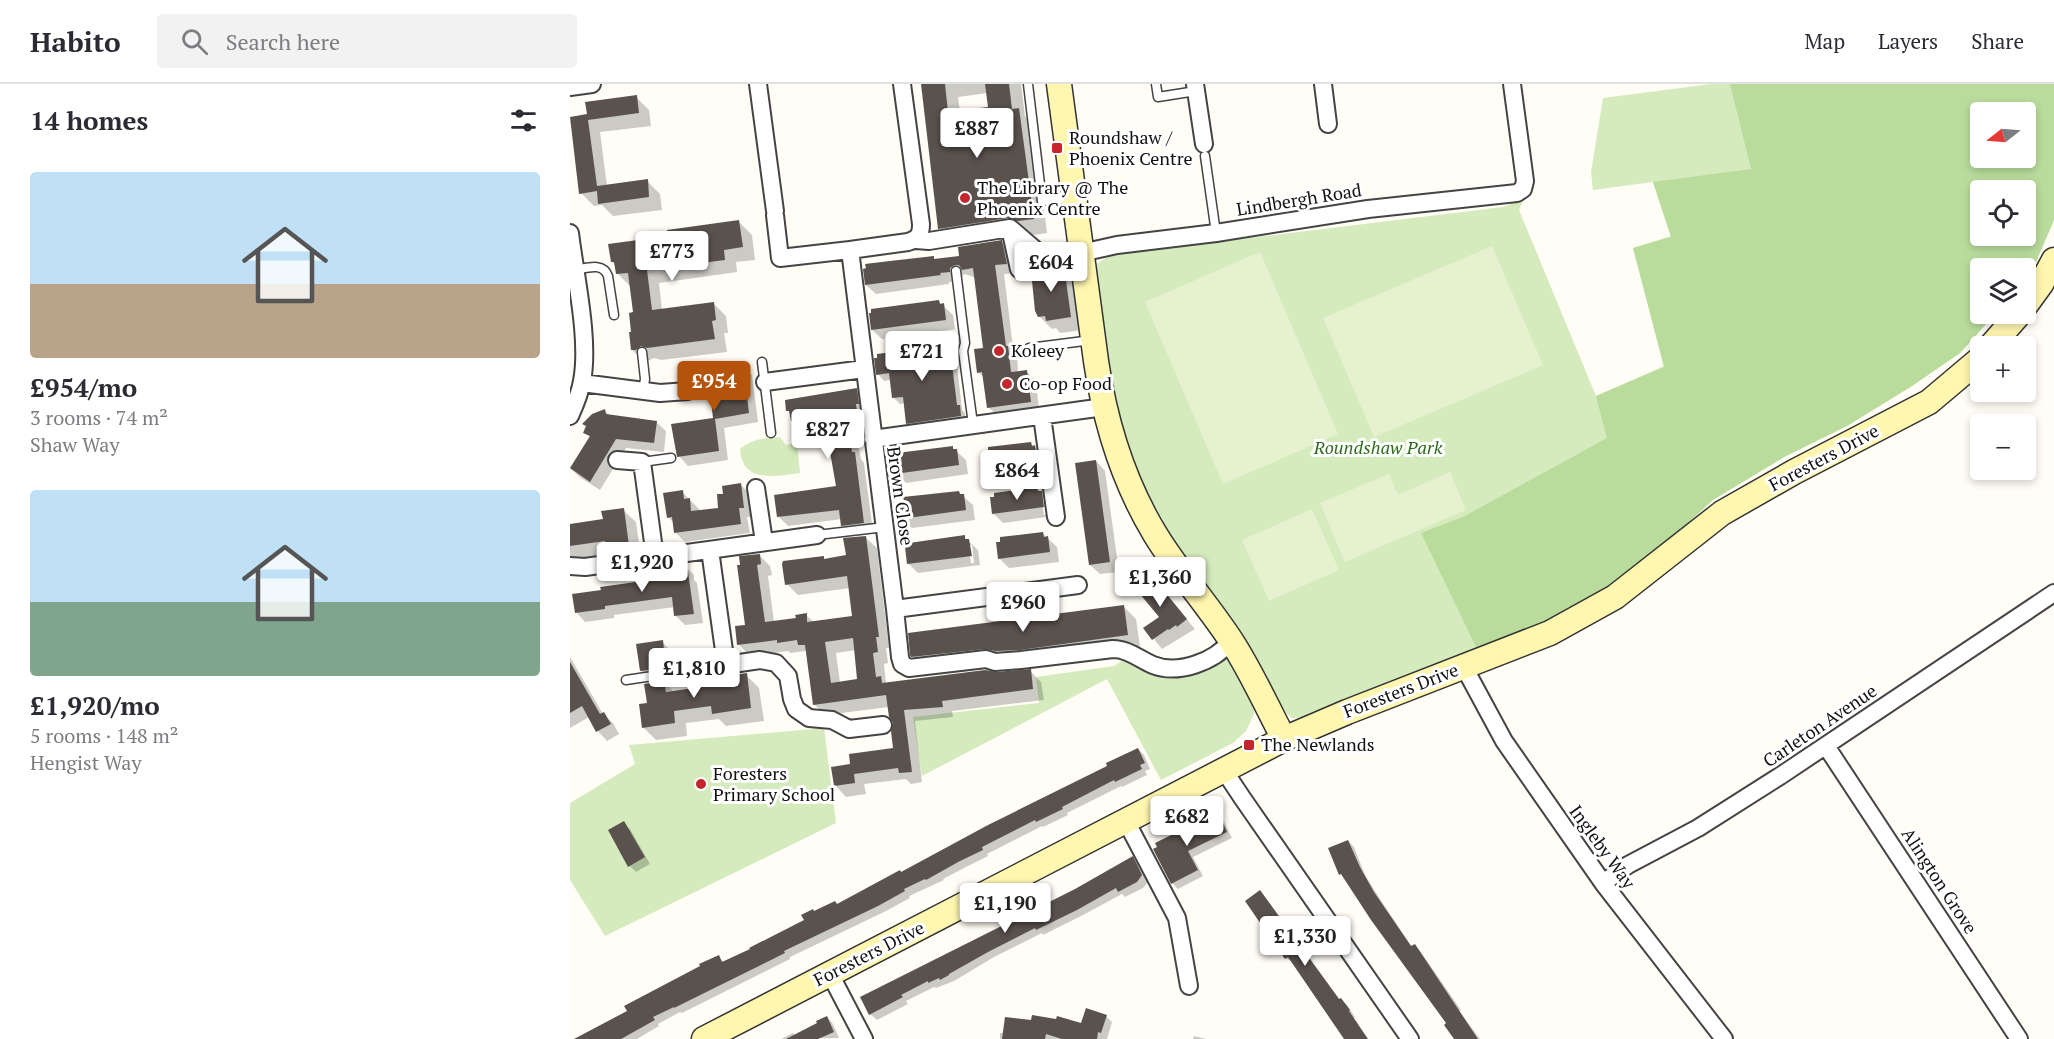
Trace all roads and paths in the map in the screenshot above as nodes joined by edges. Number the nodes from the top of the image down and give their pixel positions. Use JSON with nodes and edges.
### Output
{"nodes":[{"id":1,"x":592,"y":84,"type":"edge"},
{"id":2,"x":758,"y":84,"type":"edge"},
{"id":3,"x":902,"y":84,"type":"edge"},
{"id":4,"x":1028,"y":84,"type":"edge"},
{"id":5,"x":1059,"y":84,"type":"edge"},
{"id":6,"x":1156,"y":84,"type":"edge"},
{"id":7,"x":1323,"y":84,"type":"edge"},
{"id":8,"x":1512,"y":84,"type":"edge"},
{"id":9,"x":570,"y":87,"type":"edge"},
{"id":10,"x":1195,"y":88,"type":"edge"},
{"id":11,"x":1328,"y":124,"type":"dead end"},
{"id":12,"x":1204,"y":150,"type":"joint"},
{"id":13,"x":1074,"y":197,"type":"junction"},
{"id":14,"x":1010,"y":228,"type":"junction"},
{"id":15,"x":1216,"y":233,"type":"junction"},
{"id":16,"x":570,"y":235,"type":"edge"},
{"id":17,"x":916,"y":240,"type":"junction"},
{"id":18,"x":850,"y":250,"type":"junction"},
{"id":19,"x":1081,"y":253,"type":"junction"},
{"id":20,"x":2054,"y":260,"type":"edge"},
{"id":21,"x":1019,"y":269,"type":"dead end"},
{"id":22,"x":575,"y":270,"type":"junction"},
{"id":23,"x":956,"y":271,"type":"dead end"},
{"id":24,"x":2036,"y":291,"type":"edge"},
{"id":25,"x":614,"y":315,"type":"dead end"},
{"id":26,"x":2010,"y":324,"type":"edge"},
{"id":27,"x":2000,"y":336,"type":"edge"},
{"id":28,"x":1093,"y":340,"type":"junction"},
{"id":29,"x":1029,"y":348,"type":"dead end"},
{"id":30,"x":642,"y":352,"type":"dead end"},
{"id":31,"x":762,"y":362,"type":"dead end"},
{"id":32,"x":1970,"y":367,"type":"edge"},
{"id":33,"x":864,"y":369,"type":"junction"},
{"id":34,"x":765,"y":382,"type":"junction"},
{"id":35,"x":582,"y":383,"type":"junction"},
{"id":36,"x":643,"y":391,"type":"junction"},
{"id":37,"x":688,"y":391,"type":"dead end"},
{"id":38,"x":1104,"y":406,"type":"junction"},
{"id":39,"x":570,"y":416,"type":"edge"},
{"id":40,"x":1042,"y":416,"type":"junction"},
{"id":41,"x":973,"y":424,"type":"junction"},
{"id":42,"x":771,"y":433,"type":"dead end"},
{"id":43,"x":873,"y":439,"type":"junction"},
{"id":44,"x":671,"y":459,"type":"dead end"},
{"id":45,"x":617,"y":460,"type":"dead end"},
{"id":46,"x":642,"y":462,"type":"junction"},
{"id":47,"x":756,"y":488,"type":"dead end"},
{"id":48,"x":1056,"y":517,"type":"dead end"},
{"id":49,"x":885,"y":527,"type":"junction"},
{"id":50,"x":818,"y":535,"type":"joint"},
{"id":51,"x":764,"y":542,"type":"junction"},
{"id":52,"x":710,"y":550,"type":"junction"},
{"id":53,"x":655,"y":557,"type":"junction"},
{"id":54,"x":570,"y":566,"type":"edge"},
{"id":55,"x":1078,"y":585,"type":"dead end"},
{"id":56,"x":2054,"y":593,"type":"edge"},
{"id":57,"x":895,"y":609,"type":"junction"},
{"id":58,"x":1231,"y":641,"type":"junction"},
{"id":59,"x":726,"y":665,"type":"junction"},
{"id":60,"x":1464,"y":667,"type":"junction"},
{"id":61,"x":626,"y":680,"type":"dead end"},
{"id":62,"x":883,"y":725,"type":"dead end"},
{"id":63,"x":1284,"y":739,"type":"junction"},
{"id":64,"x":1826,"y":746,"type":"junction"},
{"id":65,"x":1225,"y":769,"type":"junction"},
{"id":66,"x":1126,"y":821,"type":"junction"},
{"id":67,"x":1603,"y":883,"type":"junction"},
{"id":68,"x":830,"y":974,"type":"junction"},
{"id":69,"x":1189,"y":987,"type":"dead end"},
{"id":70,"x":704,"y":1039,"type":"edge"},
{"id":71,"x":864,"y":1039,"type":"edge"},
{"id":72,"x":1410,"y":1039,"type":"edge"},
{"id":73,"x":1724,"y":1039,"type":"edge"},
{"id":74,"x":2019,"y":1039,"type":"edge"}],
"edges":[{"from":1,"to":9,"type":"street"},
{"from":2,"to":18,"type":"street"},
{"from":3,"to":17,"type":"street"},
{"from":4,"to":13,"type":"lane"},
{"from":5,"to":13,"type":"main road"},
{"from":6,"to":10,"type":"lane"},
{"from":7,"to":11,"type":"street"},
{"from":8,"to":15,"type":"street","name":"Lindbergh Road"},
{"from":10,"to":12,"type":"street"},
{"from":12,"to":15,"type":"lane"},
{"from":13,"to":19,"type":"main road"},
{"from":14,"to":17,"type":"street"},
{"from":14,"to":19,"type":"street","name":"Lindbergh Road"},
{"from":14,"to":21,"type":"street"},
{"from":15,"to":19,"type":"street","name":"Lindbergh Road"},
{"from":16,"to":22,"type":"street"},
{"from":17,"to":18,"type":"street"},
{"from":18,"to":33,"type":"street","name":"Brown Close"},
{"from":19,"to":28,"type":"main road"},
{"from":20,"to":24,"type":"main road"},
{"from":22,"to":25,"type":"lane"},
{"from":22,"to":35,"type":"street"},
{"from":23,"to":41,"type":"lane"},
{"from":26,"to":27,"type":"main road"},
{"from":28,"to":29,"type":"lane"},
{"from":28,"to":38,"type":"main road"},
{"from":30,"to":36,"type":"lane"},
{"from":31,"to":34,"type":"lane"},
{"from":32,"to":60,"type":"main road","name":"Foresters Drive"},
{"from":33,"to":34,"type":"street"},
{"from":33,"to":43,"type":"street","name":"Brown Close"},
{"from":34,"to":42,"type":"lane"},
{"from":35,"to":36,"type":"street"},
{"from":35,"to":39,"type":"street"},
{"from":36,"to":37,"type":"street"},
{"from":38,"to":40,"type":"street"},
{"from":38,"to":58,"type":"main road"},
{"from":40,"to":41,"type":"street"},
{"from":40,"to":48,"type":"street"},
{"from":41,"to":43,"type":"street"},
{"from":43,"to":49,"type":"street","name":"Brown Close"},
{"from":44,"to":46,"type":"lane"},
{"from":45,"to":46,"type":"street"},
{"from":46,"to":53,"type":"street"},
{"from":47,"to":51,"type":"street"},
{"from":49,"to":50,"type":"lane"},
{"from":49,"to":57,"type":"street","name":"Brown Close"},
{"from":50,"to":51,"type":"street"},
{"from":51,"to":52,"type":"street"},
{"from":52,"to":53,"type":"street"},
{"from":52,"to":59,"type":"street"},
{"from":53,"to":54,"type":"street"},
{"from":55,"to":57,"type":"street"},
{"from":56,"to":64,"type":"street","name":"Carleton Avenue"},
{"from":57,"to":58,"type":"street","name":"Brown Close"},
{"from":58,"to":63,"type":"main road"},
{"from":59,"to":61,"type":"lane"},
{"from":59,"to":62,"type":"street"},
{"from":60,"to":63,"type":"main road","name":"Foresters Drive"},
{"from":60,"to":67,"type":"street","name":"Ingleby Way"},
{"from":63,"to":65,"type":"main road","name":"Foresters Drive"},
{"from":64,"to":67,"type":"street","name":"Carleton Avenue"},
{"from":64,"to":74,"type":"street","name":"Alington Grove"},
{"from":65,"to":66,"type":"main road","name":"Foresters Drive"},
{"from":65,"to":72,"type":"street"},
{"from":66,"to":68,"type":"main road","name":"Foresters Drive"},
{"from":66,"to":69,"type":"street"},
{"from":67,"to":73,"type":"street","name":"Ingleby Way"},
{"from":68,"to":70,"type":"main road","name":"Foresters Drive"},
{"from":68,"to":71,"type":"street"}]}
